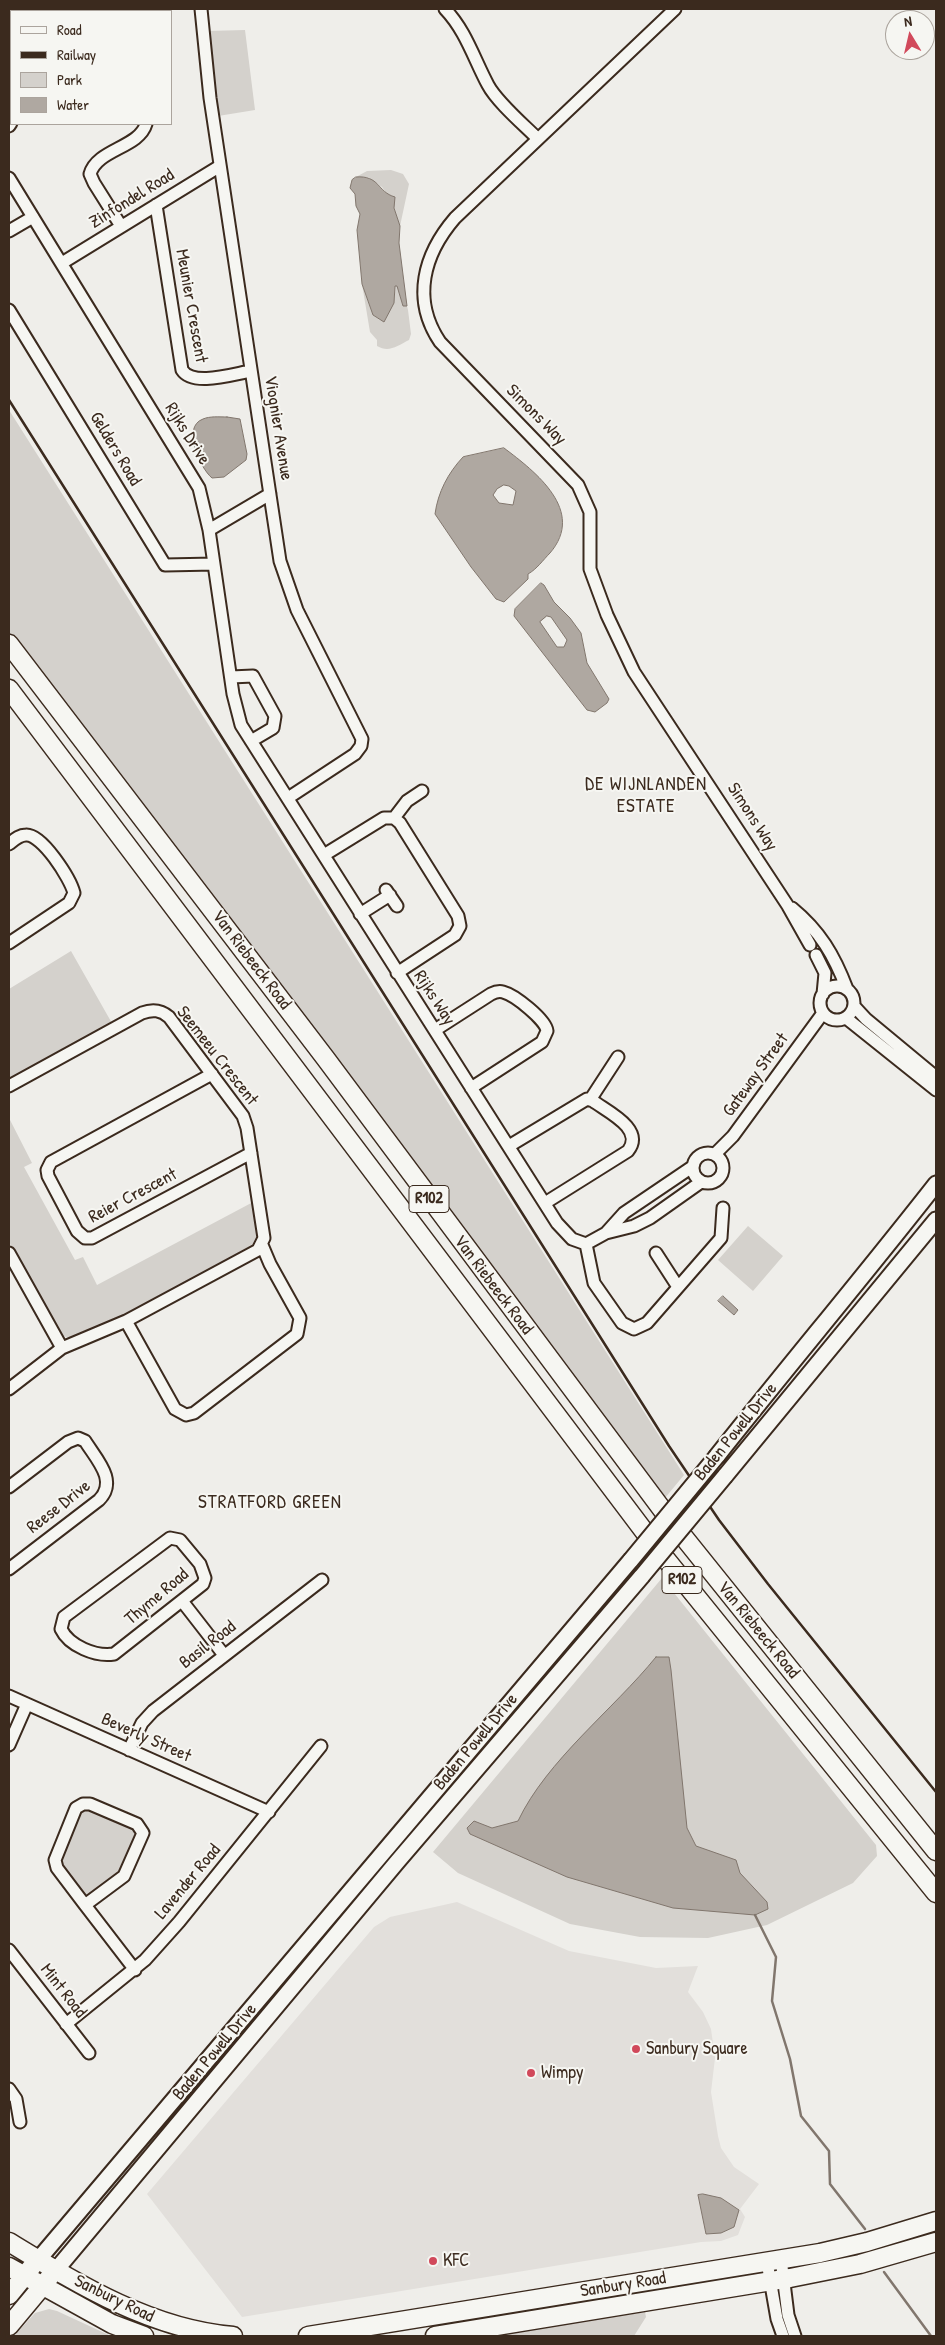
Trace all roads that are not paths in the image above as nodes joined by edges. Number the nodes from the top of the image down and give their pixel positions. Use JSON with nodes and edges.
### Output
{"nodes":[{"id":1,"x":201,"y":9,"type":"edge"},
{"id":2,"x":445,"y":9,"type":"edge"},
{"id":3,"x":675,"y":9,"type":"edge"},
{"id":4,"x":146,"y":125,"type":"edge"},
{"id":5,"x":538,"y":140,"type":"junction"},
{"id":6,"x":220,"y":166,"type":"junction"},
{"id":7,"x":9,"y":178,"type":"edge"},
{"id":8,"x":156,"y":205,"type":"junction"},
{"id":9,"x":33,"y":217,"type":"junction"},
{"id":10,"x":121,"y":226,"type":"junction"},
{"id":11,"x":9,"y":231,"type":"edge"},
{"id":12,"x":62,"y":263,"type":"junction"},
{"id":13,"x":9,"y":310,"type":"edge"},
{"id":14,"x":252,"y":371,"type":"junction"},
{"id":15,"x":270,"y":494,"type":"junction"},
{"id":16,"x":209,"y":530,"type":"junction"},
{"id":17,"x":214,"y":564,"type":"junction"},
{"id":18,"x":9,"y":644,"type":"edge"},
{"id":19,"x":231,"y":677,"type":"junction"},
{"id":20,"x":9,"y":689,"type":"edge"},
{"id":21,"x":251,"y":741,"type":"junction"},
{"id":22,"x":422,"y":791,"type":"dead end"},
{"id":23,"x":288,"y":798,"type":"junction"},
{"id":24,"x":394,"y":818,"type":"junction"},
{"id":25,"x":143,"y":819,"type":"junction"},
{"id":26,"x":120,"y":835,"type":"junction"},
{"id":27,"x":9,"y":844,"type":"edge"},
{"id":28,"x":324,"y":855,"type":"junction"},
{"id":29,"x":397,"y":906,"type":"dead end"},
{"id":30,"x":788,"y":906,"type":"junction"},
{"id":31,"x":360,"y":914,"type":"junction"},
{"id":32,"x":9,"y":943,"type":"edge"},
{"id":33,"x":397,"y":973,"type":"junction"},
{"id":34,"x":846,"y":989,"type":"junction"},
{"id":35,"x":823,"y":994,"type":"junction"},
{"id":36,"x":854,"y":1006,"type":"junction"},
{"id":37,"x":823,"y":1013,"type":"junction"},
{"id":38,"x":846,"y":1018,"type":"junction"},
{"id":39,"x":435,"y":1030,"type":"junction"},
{"id":40,"x":618,"y":1057,"type":"dead end"},
{"id":41,"x":212,"y":1074,"type":"junction"},
{"id":42,"x":340,"y":1077,"type":"junction"},
{"id":43,"x":936,"y":1077,"type":"edge"},
{"id":44,"x":9,"y":1086,"type":"edge"},
{"id":45,"x":471,"y":1088,"type":"junction"},
{"id":46,"x":936,"y":1090,"type":"edge"},
{"id":47,"x":315,"y":1094,"type":"junction"},
{"id":48,"x":590,"y":1100,"type":"junction"},
{"id":49,"x":509,"y":1146,"type":"junction"},
{"id":50,"x":251,"y":1153,"type":"junction"},
{"id":51,"x":715,"y":1154,"type":"junction"},
{"id":52,"x":692,"y":1167,"type":"junction"},
{"id":53,"x":701,"y":1182,"type":"junction"},
{"id":54,"x":936,"y":1184,"type":"edge"},
{"id":55,"x":655,"y":1192,"type":"junction"},
{"id":56,"x":544,"y":1202,"type":"junction"},
{"id":57,"x":665,"y":1208,"type":"junction"},
{"id":58,"x":723,"y":1208,"type":"dead end"},
{"id":59,"x":936,"y":1220,"type":"edge"},
{"id":60,"x":606,"y":1233,"type":"junction"},
{"id":61,"x":586,"y":1244,"type":"junction"},
{"id":62,"x":262,"y":1245,"type":"junction"},
{"id":63,"x":9,"y":1253,"type":"edge"},
{"id":64,"x":656,"y":1253,"type":"dead end"},
{"id":65,"x":678,"y":1287,"type":"junction"},
{"id":66,"x":126,"y":1321,"type":"junction"},
{"id":67,"x":62,"y":1348,"type":"junction"},
{"id":68,"x":9,"y":1389,"type":"edge"},
{"id":69,"x":9,"y":1487,"type":"edge"},
{"id":70,"x":9,"y":1569,"type":"edge"},
{"id":71,"x":322,"y":1580,"type":"dead end"},
{"id":72,"x":182,"y":1601,"type":"junction"},
{"id":73,"x":224,"y":1655,"type":"junction"},
{"id":74,"x":9,"y":1696,"type":"edge"},
{"id":75,"x":27,"y":1704,"type":"junction"},
{"id":76,"x":9,"y":1745,"type":"edge"},
{"id":77,"x":321,"y":1746,"type":"dead end"},
{"id":78,"x":129,"y":1750,"type":"junction"},
{"id":79,"x":269,"y":1812,"type":"junction"},
{"id":80,"x":935,"y":1849,"type":"edge"},
{"id":81,"x":936,"y":1893,"type":"edge"},
{"id":82,"x":85,"y":1905,"type":"junction"},
{"id":83,"x":9,"y":1950,"type":"edge"},
{"id":84,"x":135,"y":1970,"type":"junction"},
{"id":85,"x":66,"y":2024,"type":"junction"},
{"id":86,"x":88,"y":2054,"type":"dead end"},
{"id":87,"x":9,"y":2089,"type":"edge"},
{"id":88,"x":20,"y":2122,"type":"dead end"},
{"id":89,"x":936,"y":2221,"type":"edge"},
{"id":90,"x":9,"y":2242,"type":"edge"},
{"id":91,"x":936,"y":2242,"type":"edge"},
{"id":92,"x":38,"y":2260,"type":"junction"},
{"id":93,"x":774,"y":2261,"type":"junction"},
{"id":94,"x":9,"y":2267,"type":"edge"},
{"id":95,"x":56,"y":2270,"type":"junction"},
{"id":96,"x":25,"y":2276,"type":"junction"},
{"id":97,"x":777,"y":2280,"type":"junction"},
{"id":98,"x":42,"y":2286,"type":"junction"},
{"id":99,"x":9,"y":2294,"type":"edge"},
{"id":100,"x":9,"y":2326,"type":"edge"},
{"id":101,"x":144,"y":2336,"type":"edge"},
{"id":102,"x":232,"y":2336,"type":"edge"},
{"id":103,"x":308,"y":2336,"type":"edge"},
{"id":104,"x":435,"y":2336,"type":"edge"},
{"id":105,"x":783,"y":2336,"type":"edge"},
{"id":106,"x":794,"y":2336,"type":"edge"}],
"edges":[{"from":1,"to":6,"type":"street","name":"Viognier Avenue"},
{"from":2,"to":5,"type":"street"},
{"from":3,"to":5,"type":"street","name":"Simons Way"},
{"from":4,"to":10,"type":"street"},
{"from":5,"to":30,"type":"street","name":"Simons Way"},
{"from":6,"to":8,"type":"street","name":"Zinfondel Road"},
{"from":6,"to":14,"type":"street","name":"Viognier Avenue"},
{"from":7,"to":9,"type":"street","name":"Rijks Drive"},
{"from":8,"to":10,"type":"street","name":"Zinfondel Road"},
{"from":8,"to":14,"type":"street","name":"Meunier Crescent"},
{"from":9,"to":11,"type":"street"},
{"from":9,"to":12,"type":"street","name":"Rijks Drive"},
{"from":10,"to":12,"type":"street","name":"Zinfondel Road"},
{"from":12,"to":16,"type":"street","name":"Rijks Drive"},
{"from":13,"to":17,"type":"street","name":"Gelders Road"},
{"from":14,"to":15,"type":"street","name":"Viognier Avenue"},
{"from":15,"to":16,"type":"street"},
{"from":15,"to":23,"type":"street","name":"Viognier Avenue"},
{"from":16,"to":17,"type":"street","name":"Rijks Drive"},
{"from":17,"to":19,"type":"street","name":"Rijks Drive"},
{"from":18,"to":25,"type":"main road","name":"Van Riebeeck Road","number":"R102"},
{"from":19,"to":21,"type":"street","name":"Rijks Drive"},
{"from":19,"to":21,"type":"street"},
{"from":20,"to":26,"type":"main road","name":"Van Riebeeck Road","number":"R102"},
{"from":21,"to":23,"type":"street","name":"Rijks Way"},
{"from":22,"to":24,"type":"street"},
{"from":23,"to":28,"type":"street","name":"Rijks Way"},
{"from":24,"to":28,"type":"street"},
{"from":24,"to":33,"type":"street"},
{"from":25,"to":26,"type":"main road"},
{"from":25,"to":42,"type":"main road","name":"Van Riebeeck Road","number":"R102"},
{"from":26,"to":47,"type":"main road","name":"Van Riebeeck Road","number":"R102"},
{"from":27,"to":32,"type":"street"},
{"from":28,"to":31,"type":"street","name":"Rijks Way"},
{"from":29,"to":31,"type":"street"},
{"from":30,"to":34,"type":"street","name":"Simons Way"},
{"from":30,"to":35,"type":"street","name":"Simons Way"},
{"from":31,"to":33,"type":"street","name":"Rijks Way"},
{"from":33,"to":39,"type":"street","name":"Rijks Way"},
{"from":34,"to":35,"type":"street"},
{"from":34,"to":36,"type":"street"},
{"from":35,"to":37,"type":"street"},
{"from":36,"to":38,"type":"street"},
{"from":36,"to":43,"type":"street"},
{"from":37,"to":38,"type":"street"},
{"from":37,"to":51,"type":"street","name":"Gateway Street"},
{"from":38,"to":46,"type":"street"},
{"from":39,"to":45,"type":"street","name":"Rijks Way"},
{"from":39,"to":45,"type":"street"},
{"from":40,"to":48,"type":"street"},
{"from":41,"to":44,"type":"street","name":"Seemeeu Crescent"},
{"from":41,"to":50,"type":"street","name":"Seemeeu Crescent"},
{"from":41,"to":50,"type":"street","name":"Reier Crescent"},
{"from":42,"to":47,"type":"main road"},
{"from":42,"to":80,"type":"main road","name":"Van Riebeeck Road","number":"R102"},
{"from":45,"to":49,"type":"street","name":"Rijks Way"},
{"from":47,"to":81,"type":"main road","name":"Van Riebeeck Road","number":"R102"},
{"from":48,"to":49,"type":"street"},
{"from":48,"to":56,"type":"street"},
{"from":49,"to":56,"type":"street","name":"Rijks Way"},
{"from":50,"to":62,"type":"street","name":"Seemeeu Crescent"},
{"from":51,"to":52,"type":"street"},
{"from":51,"to":53,"type":"street"},
{"from":52,"to":53,"type":"street"},
{"from":52,"to":55,"type":"street"},
{"from":53,"to":57,"type":"street"},
{"from":54,"to":92,"type":"main road","name":"Baden Powell Drive","bridge":true},
{"from":55,"to":57,"type":"street"},
{"from":55,"to":60,"type":"street"},
{"from":56,"to":61,"type":"street","name":"Rijks Way"},
{"from":57,"to":60,"type":"street"},
{"from":58,"to":65,"type":"street"},
{"from":59,"to":95,"type":"main road","name":"Baden Powell Drive","bridge":true},
{"from":60,"to":61,"type":"street"},
{"from":61,"to":65,"type":"street"},
{"from":62,"to":66,"type":"street"},
{"from":62,"to":66,"type":"street"},
{"from":63,"to":67,"type":"street"},
{"from":64,"to":65,"type":"street"},
{"from":66,"to":67,"type":"street"},
{"from":67,"to":68,"type":"street"},
{"from":69,"to":70,"type":"street","name":"Reese Drive"},
{"from":71,"to":73,"type":"street","name":"Basil Road"},
{"from":72,"to":72,"type":"street","name":"Thyme Road"},
{"from":72,"to":73,"type":"street"},
{"from":73,"to":78,"type":"street","name":"Basil Road"},
{"from":74,"to":75,"type":"street","name":"Beverly Street"},
{"from":75,"to":76,"type":"street"},
{"from":75,"to":78,"type":"street","name":"Beverly Street"},
{"from":77,"to":79,"type":"street","name":"Lavender Road"},
{"from":78,"to":79,"type":"street","name":"Beverly Street"},
{"from":79,"to":84,"type":"street","name":"Lavender Road"},
{"from":82,"to":82,"type":"street"},
{"from":82,"to":84,"type":"street"},
{"from":83,"to":85,"type":"street","name":"Mint Road"},
{"from":84,"to":85,"type":"street","name":"Lavender Road"},
{"from":85,"to":86,"type":"street","name":"Mint Road"},
{"from":87,"to":88,"type":"street"},
{"from":89,"to":93,"type":"main road","name":"Sanbury Road"},
{"from":90,"to":92,"type":"main road","name":"Sanbury Road"},
{"from":91,"to":97,"type":"main road","name":"Sanbury Road"},
{"from":92,"to":95,"type":"main road","name":"Sanbury Road"},
{"from":92,"to":96,"type":"main road","name":"Baden Powell Drive"},
{"from":93,"to":97,"type":"street"},
{"from":93,"to":103,"type":"main road","name":"Sanbury Road"},
{"from":94,"to":96,"type":"main road","name":"Sanbury Road"},
{"from":95,"to":98,"type":"main road","name":"Baden Powell Drive"},
{"from":95,"to":102,"type":"main road","name":"Sanbury Road"},
{"from":96,"to":98,"type":"main road","name":"Sanbury Road"},
{"from":96,"to":99,"type":"main road","name":"Baden Powell Drive"},
{"from":97,"to":104,"type":"main road","name":"Sanbury Road"},
{"from":97,"to":105,"type":"street"},
{"from":97,"to":106,"type":"street"},
{"from":98,"to":100,"type":"main road","name":"Baden Powell Drive"},
{"from":98,"to":101,"type":"main road","name":"Sanbury Road"}]}
